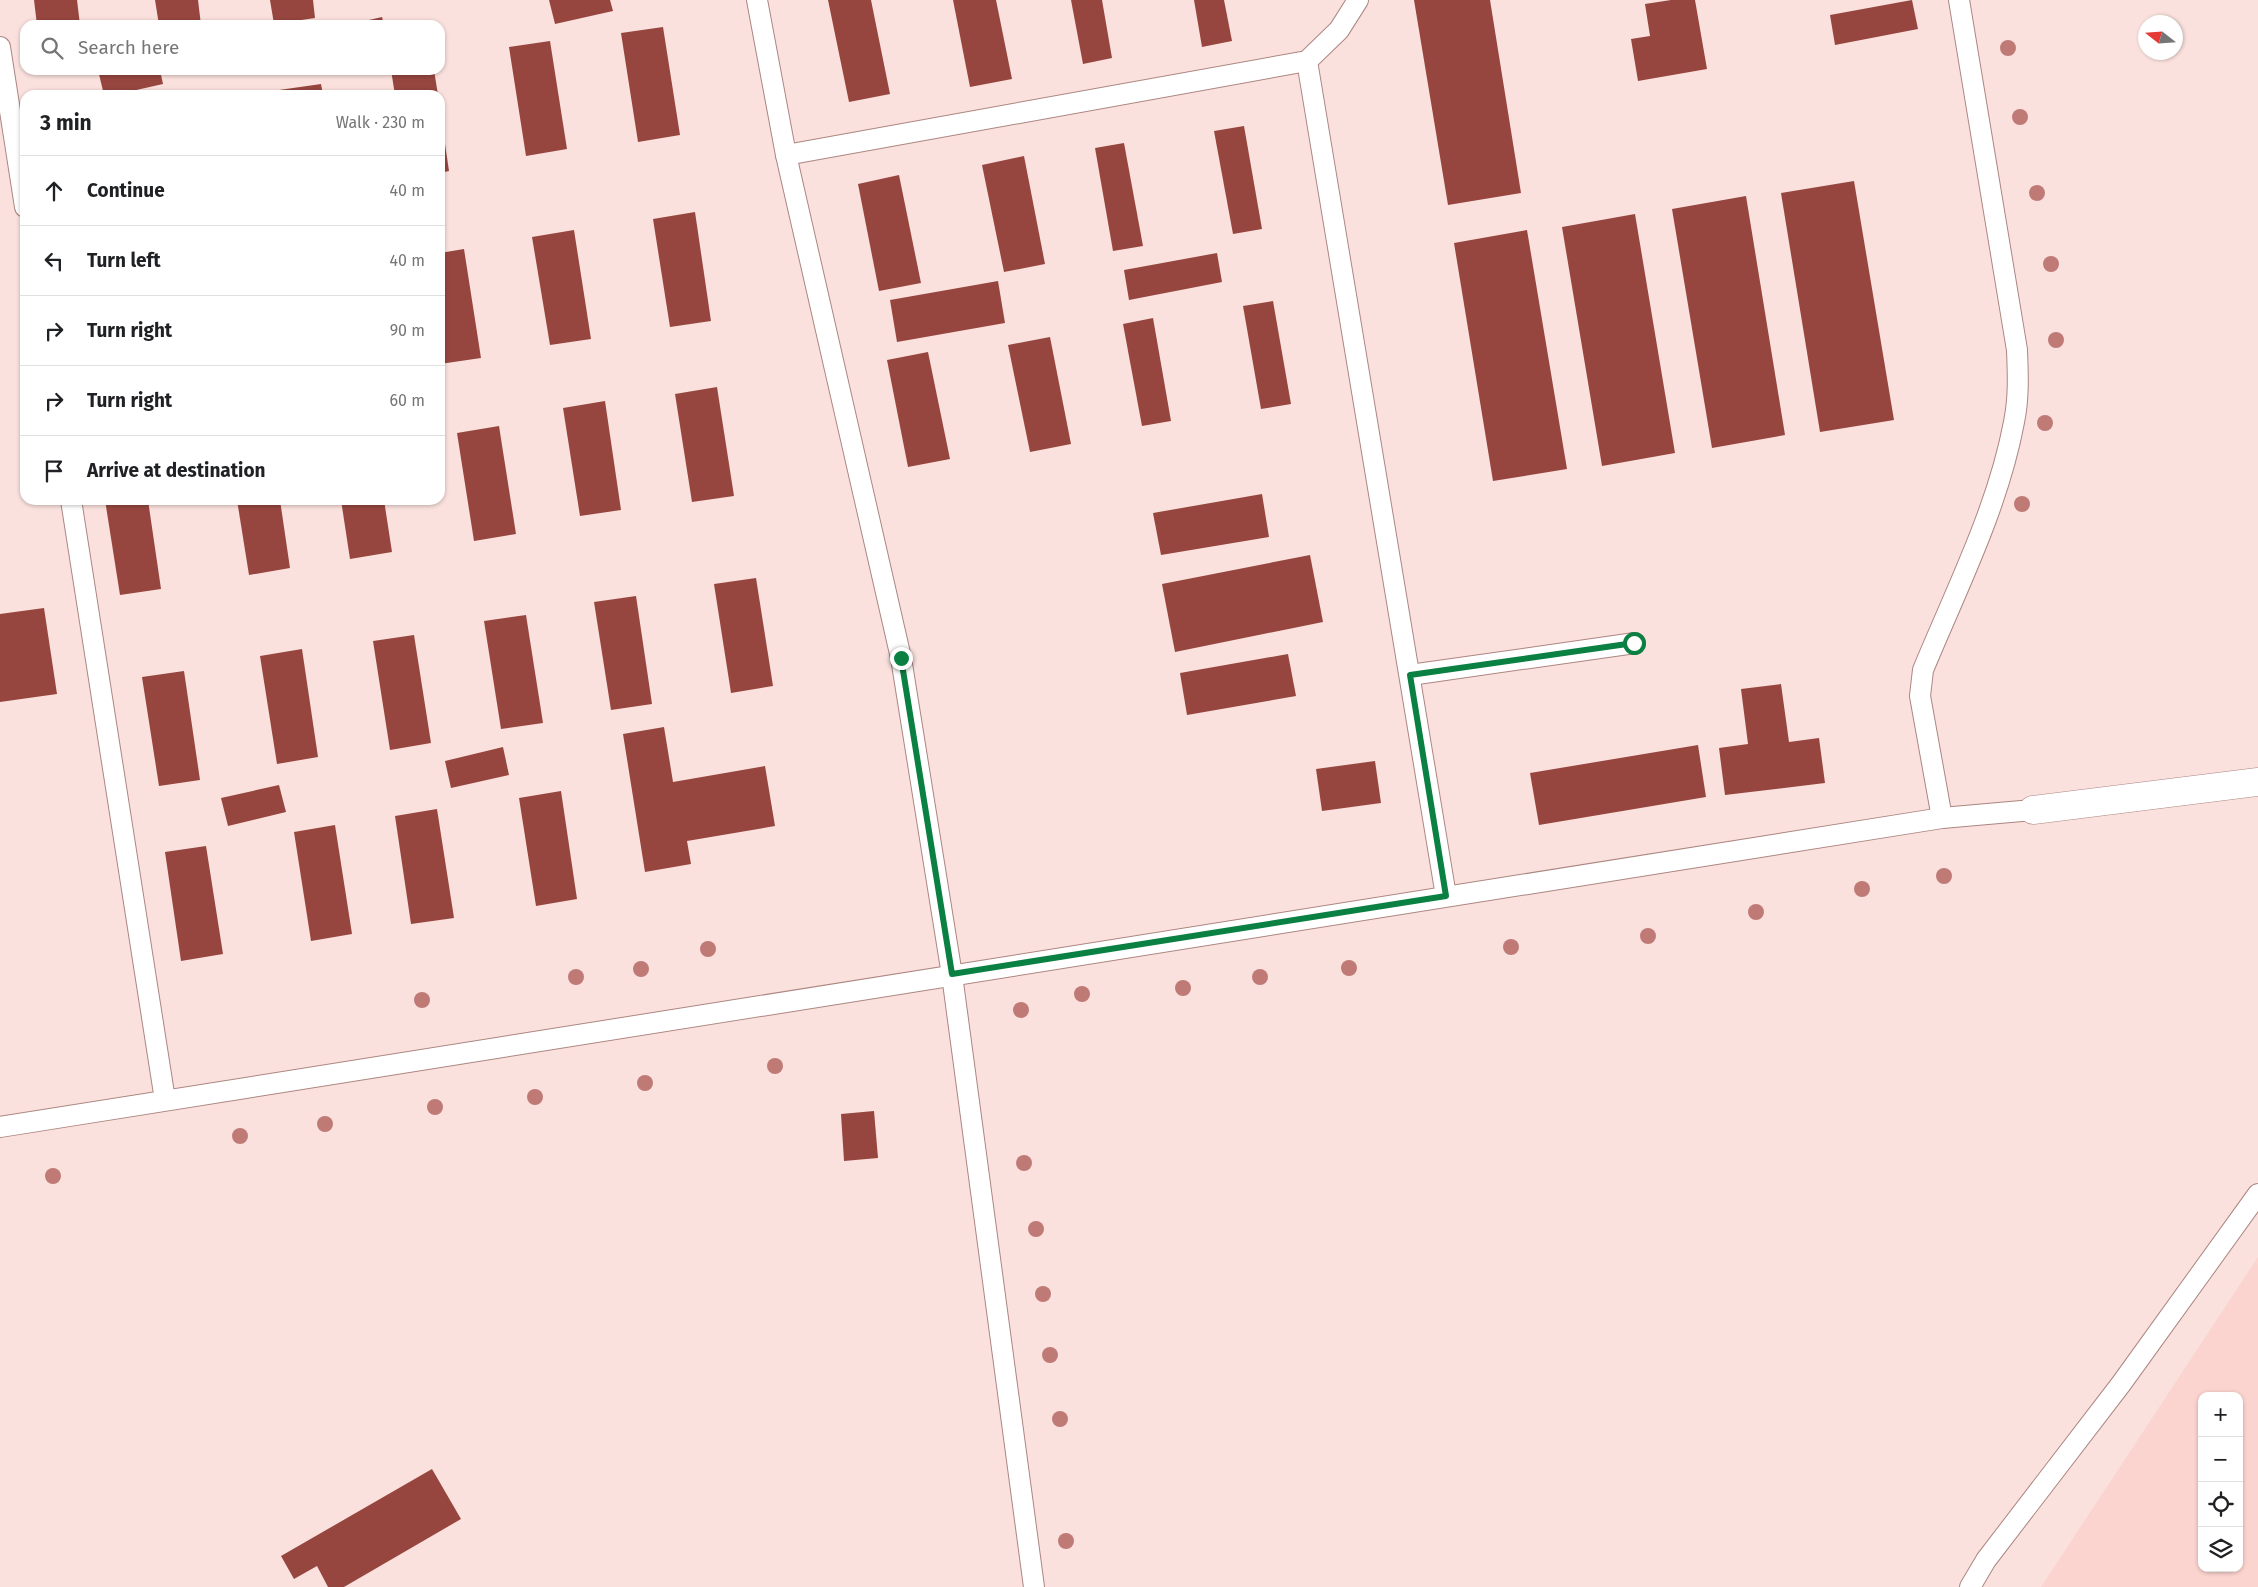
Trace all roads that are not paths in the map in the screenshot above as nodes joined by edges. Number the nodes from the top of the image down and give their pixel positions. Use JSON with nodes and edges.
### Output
{"nodes":[{"id":1,"x":757,"y":0,"type":"edge"},
{"id":2,"x":1358,"y":0,"type":"edge"},
{"id":3,"x":1959,"y":0,"type":"edge"},
{"id":4,"x":0,"y":47,"type":"edge"},
{"id":5,"x":1307,"y":61,"type":"junction"},
{"id":6,"x":786,"y":155,"type":"junction"},
{"id":7,"x":20,"y":175,"type":"edge"},
{"id":8,"x":72,"y":505,"type":"edge"},
{"id":9,"x":1634,"y":643,"type":"dead end"},
{"id":10,"x":1410,"y":675,"type":"junction"},
{"id":11,"x":2258,"y":782,"type":"edge"},
{"id":12,"x":2033,"y":810,"type":"joint"},
{"id":13,"x":1942,"y":818,"type":"junction"},
{"id":14,"x":1446,"y":896,"type":"junction"},
{"id":15,"x":952,"y":974,"type":"junction"},
{"id":16,"x":164,"y":1100,"type":"junction"},
{"id":17,"x":0,"y":1127,"type":"edge"},
{"id":18,"x":2258,"y":1194,"type":"edge"},
{"id":19,"x":1034,"y":1587,"type":"edge"},
{"id":20,"x":1970,"y":1587,"type":"edge"}],
"edges":[{"from":1,"to":6,"type":"lane"},
{"from":2,"to":5,"type":"lane"},
{"from":3,"to":13,"type":"lane"},
{"from":4,"to":7,"type":"lane"},
{"from":5,"to":6,"type":"lane"},
{"from":5,"to":10,"type":"lane"},
{"from":6,"to":15,"type":"lane"},
{"from":8,"to":16,"type":"lane"},
{"from":9,"to":10,"type":"lane"},
{"from":10,"to":14,"type":"lane"},
{"from":11,"to":12,"type":"street"},
{"from":12,"to":13,"type":"lane"},
{"from":13,"to":14,"type":"lane"},
{"from":14,"to":15,"type":"lane"},
{"from":15,"to":16,"type":"lane"},
{"from":15,"to":19,"type":"lane"},
{"from":16,"to":17,"type":"lane"},
{"from":18,"to":20,"type":"lane"}]}
